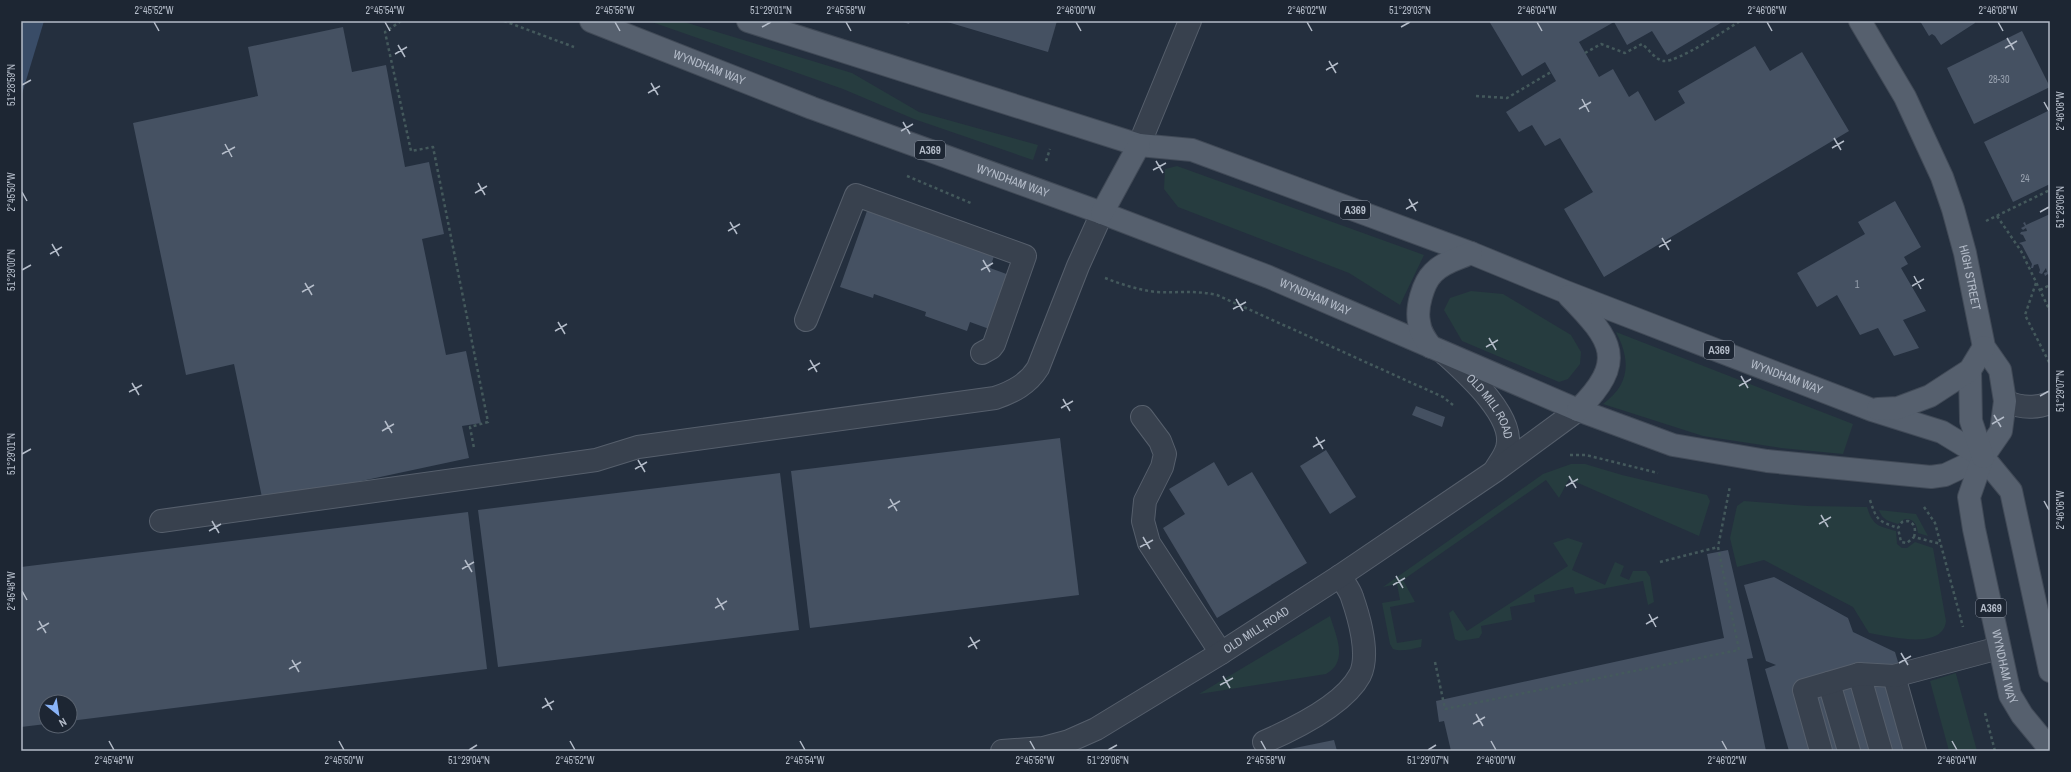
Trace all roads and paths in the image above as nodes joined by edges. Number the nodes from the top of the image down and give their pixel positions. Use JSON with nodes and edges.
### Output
{"nodes":[{"id":1,"x":401,"y":21,"type":"edge"},
{"id":2,"x":591,"y":21,"type":"edge"},
{"id":3,"x":748,"y":21,"type":"edge"},
{"id":4,"x":1190,"y":21,"type":"edge"},
{"id":5,"x":1740,"y":21,"type":"edge"},
{"id":6,"x":1860,"y":21,"type":"edge"},
{"id":7,"x":1585,"y":53,"type":"dead end"},
{"id":8,"x":1551,"y":72,"type":"dead end"},
{"id":9,"x":1476,"y":96,"type":"dead end"},
{"id":10,"x":1140,"y":144,"type":"junction"},
{"id":11,"x":2050,"y":190,"type":"edge"},
{"id":12,"x":1102,"y":213,"type":"junction"},
{"id":13,"x":1996,"y":216,"type":"junction"},
{"id":14,"x":1984,"y":222,"type":"dead end"},
{"id":15,"x":1471,"y":253,"type":"junction"},
{"id":16,"x":1112,"y":280,"type":"dead end"},
{"id":17,"x":2037,"y":283,"type":"junction"},
{"id":18,"x":2050,"y":285,"type":"edge"},
{"id":19,"x":2040,"y":290,"type":"junction"},
{"id":20,"x":1566,"y":292,"type":"junction"},
{"id":21,"x":2050,"y":311,"type":"edge"},
{"id":22,"x":806,"y":320,"type":"dead end"},
{"id":23,"x":1984,"y":347,"type":"junction"},
{"id":24,"x":1437,"y":349,"type":"junction"},
{"id":25,"x":982,"y":353,"type":"dead end"},
{"id":26,"x":2050,"y":364,"type":"edge"},
{"id":27,"x":1970,"y":370,"type":"junction"},
{"id":28,"x":2005,"y":401,"type":"junction"},
{"id":29,"x":2050,"y":403,"type":"edge"},
{"id":30,"x":1455,"y":406,"type":"dead end"},
{"id":31,"x":1578,"y":410,"type":"junction"},
{"id":32,"x":1872,"y":410,"type":"junction"},
{"id":33,"x":1142,"y":417,"type":"dead end"},
{"id":34,"x":1983,"y":457,"type":"junction"},
{"id":35,"x":1495,"y":471,"type":"junction"},
{"id":36,"x":480,"y":476,"type":"junction"},
{"id":37,"x":1730,"y":486,"type":"dead end"},
{"id":38,"x":1875,"y":497,"type":"dead end"},
{"id":39,"x":1922,"y":506,"type":"dead end"},
{"id":40,"x":161,"y":521,"type":"dead end"},
{"id":41,"x":1898,"y":528,"type":"junction"},
{"id":42,"x":1914,"y":537,"type":"junction"},
{"id":43,"x":1941,"y":544,"type":"junction"},
{"id":44,"x":1718,"y":547,"type":"junction"},
{"id":45,"x":1660,"y":562,"type":"dead end"},
{"id":46,"x":1340,"y":576,"type":"junction"},
{"id":47,"x":1999,"y":648,"type":"junction"},
{"id":48,"x":1221,"y":653,"type":"junction"},
{"id":49,"x":1971,"y":656,"type":"junction"},
{"id":50,"x":1435,"y":662,"type":"dead end"},
{"id":51,"x":2050,"y":671,"type":"edge"},
{"id":52,"x":1859,"y":674,"type":"junction"},
{"id":53,"x":1894,"y":676,"type":"junction"},
{"id":54,"x":1830,"y":683,"type":"junction"},
{"id":55,"x":1984,"y":708,"type":"dead end"},
{"id":56,"x":1264,"y":742,"type":"dead end"},
{"id":57,"x":2050,"y":749,"type":"edge"},
{"id":58,"x":1002,"y":751,"type":"edge"},
{"id":59,"x":1821,"y":751,"type":"edge"},
{"id":60,"x":1849,"y":751,"type":"edge"},
{"id":61,"x":1882,"y":751,"type":"edge"},
{"id":62,"x":1915,"y":751,"type":"edge"},
{"id":63,"x":1995,"y":751,"type":"edge"},
{"id":64,"x":2047,"y":751,"type":"edge"}],
"edges":[{"from":1,"to":36,"type":"path"},
{"from":2,"to":12,"type":"main road","name":"WYNDHAM WAY","number":"A369"},
{"from":3,"to":10,"type":"main road","name":"WYNDHAM WAY","number":"A369"},
{"from":4,"to":10,"type":"street"},
{"from":5,"to":7,"type":"path"},
{"from":6,"to":23,"type":"main road","name":"HIGH STREET"},
{"from":8,"to":9,"type":"path"},
{"from":10,"to":12,"type":"main road"},
{"from":10,"to":15,"type":"main road","name":"WYNDHAM WAY","number":"A369"},
{"from":11,"to":13,"type":"path"},
{"from":12,"to":24,"type":"main road","name":"WYNDHAM WAY","number":"A369"},
{"from":12,"to":36,"type":"street"},
{"from":13,"to":14,"type":"path"},
{"from":13,"to":17,"type":"path"},
{"from":15,"to":20,"type":"main road","name":"WYNDHAM WAY","number":"A369"},
{"from":15,"to":24,"type":"main road"},
{"from":16,"to":30,"type":"path"},
{"from":17,"to":19,"type":"path"},
{"from":17,"to":26,"type":"path"},
{"from":18,"to":19,"type":"path"},
{"from":19,"to":21,"type":"path"},
{"from":20,"to":31,"type":"main road","name":"WYNDHAM WAY"},
{"from":20,"to":32,"type":"main road","name":"WYNDHAM WAY","number":"A369"},
{"from":22,"to":25,"type":"street"},
{"from":23,"to":27,"type":"main road"},
{"from":23,"to":28,"type":"main road","name":"HIGH STREET"},
{"from":24,"to":31,"type":"main road","name":"WYNDHAM WAY","number":"A369"},
{"from":24,"to":35,"type":"street","name":"OLD MILL ROAD"},
{"from":27,"to":32,"type":"main road"},
{"from":27,"to":34,"type":"main road"},
{"from":28,"to":29,"type":"street"},
{"from":28,"to":34,"type":"main road","name":"HIGH STREET"},
{"from":31,"to":34,"type":"main road","name":"WYNDHAM WAY","number":"A369"},
{"from":31,"to":35,"type":"street","name":"OLD MILL ROAD"},
{"from":32,"to":34,"type":"main road","name":"WYNDHAM WAY","number":"A369"},
{"from":33,"to":48,"type":"street"},
{"from":34,"to":47,"type":"main road","name":"WYNDHAM WAY","number":"A369"},
{"from":34,"to":51,"type":"main road","name":"WYNDHAM WAY","number":"A369"},
{"from":35,"to":46,"type":"street","name":"OLD MILL ROAD"},
{"from":36,"to":40,"type":"street"},
{"from":37,"to":44,"type":"path"},
{"from":38,"to":41,"type":"path"},
{"from":39,"to":43,"type":"path"},
{"from":41,"to":42,"type":"path"},
{"from":41,"to":42,"type":"path"},
{"from":42,"to":43,"type":"path"},
{"from":43,"to":49,"type":"path"},
{"from":44,"to":45,"type":"path"},
{"from":44,"to":50,"type":"path"},
{"from":46,"to":48,"type":"street","name":"OLD MILL ROAD"},
{"from":46,"to":56,"type":"street"},
{"from":47,"to":49,"type":"street"},
{"from":47,"to":57,"type":"main road","name":"WYNDHAM WAY","number":"A369"},
{"from":48,"to":58,"type":"street","name":"OLD MILL ROAD"},
{"from":49,"to":53,"type":"street"},
{"from":52,"to":53,"type":"street"},
{"from":52,"to":54,"type":"street"},
{"from":52,"to":61,"type":"street"},
{"from":53,"to":62,"type":"street"},
{"from":54,"to":59,"type":"street"},
{"from":54,"to":60,"type":"street"},
{"from":55,"to":63,"type":"path"},
{"from":57,"to":64,"type":"street"}]}
